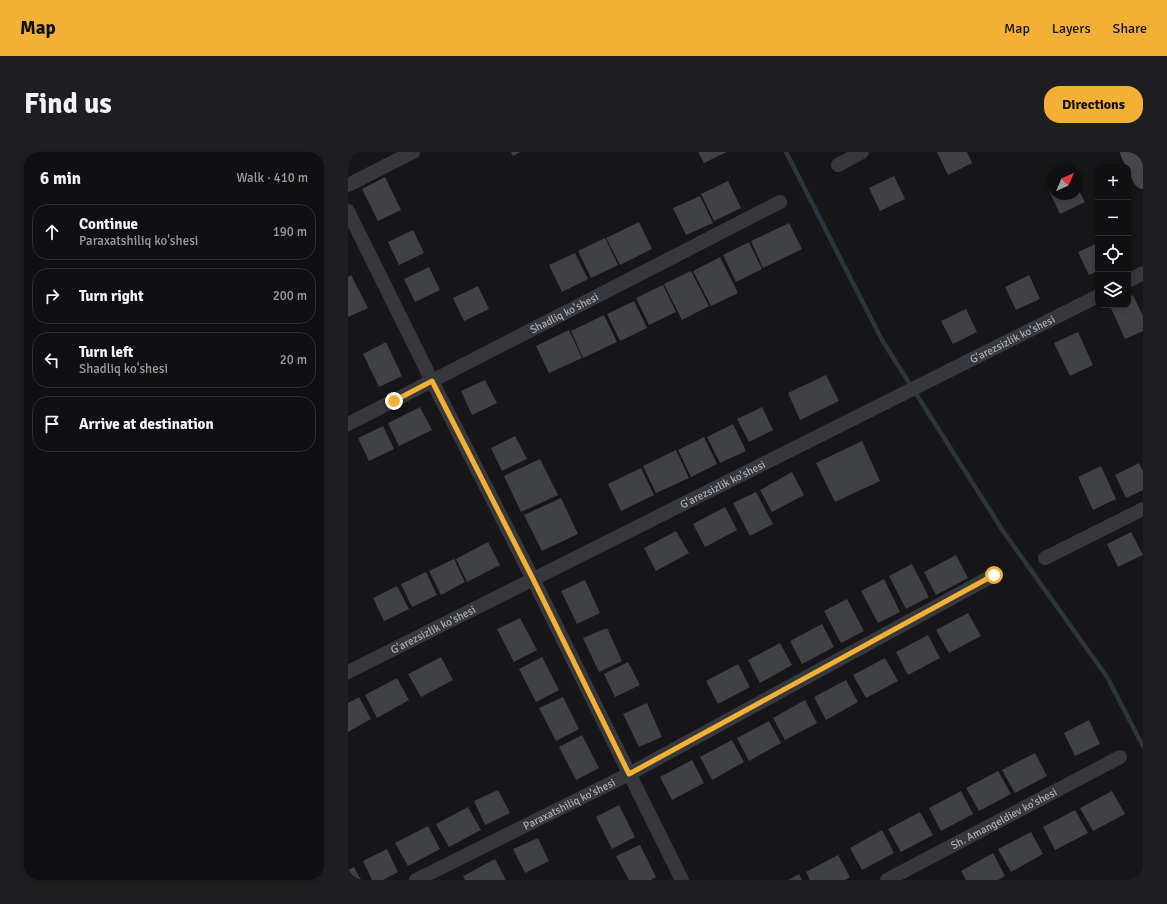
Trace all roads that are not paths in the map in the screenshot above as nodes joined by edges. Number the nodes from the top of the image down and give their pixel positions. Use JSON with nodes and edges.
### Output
{"nodes":[{"id":1,"x":413,"y":152,"type":"edge"},
{"id":2,"x":862,"y":152,"type":"edge"},
{"id":3,"x":1130,"y":152,"type":"edge"},
{"id":4,"x":838,"y":165,"type":"dead end"},
{"id":5,"x":1143,"y":179,"type":"edge"},
{"id":6,"x":348,"y":185,"type":"edge"},
{"id":7,"x":780,"y":202,"type":"dead end"},
{"id":8,"x":348,"y":211,"type":"edge"},
{"id":9,"x":1143,"y":273,"type":"edge"},
{"id":10,"x":1131,"y":279,"type":"edge"},
{"id":11,"x":1095,"y":298,"type":"edge"},
{"id":12,"x":432,"y":381,"type":"junction"},
{"id":13,"x":348,"y":424,"type":"edge"},
{"id":14,"x":1143,"y":509,"type":"edge"},
{"id":15,"x":1045,"y":558,"type":"dead end"},
{"id":16,"x":994,"y":575,"type":"dead end"},
{"id":17,"x":533,"y":579,"type":"junction"},
{"id":18,"x":348,"y":672,"type":"edge"},
{"id":19,"x":1120,"y":757,"type":"dead end"},
{"id":20,"x":629,"y":774,"type":"junction"},
{"id":21,"x":416,"y":880,"type":"edge"},
{"id":22,"x":682,"y":880,"type":"edge"},
{"id":23,"x":887,"y":880,"type":"edge"}],
"edges":[{"from":1,"to":6,"type":"street"},
{"from":2,"to":4,"type":"street"},
{"from":3,"to":5,"type":"main road"},
{"from":7,"to":12,"type":"street","name":"Shadliq ko'shesi"},
{"from":8,"to":12,"type":"street"},
{"from":9,"to":10,"type":"street"},
{"from":11,"to":17,"type":"street","name":"G'arezsizlik ko'shesi"},
{"from":12,"to":13,"type":"street","name":"Shadliq ko'shesi"},
{"from":12,"to":17,"type":"street"},
{"from":14,"to":15,"type":"street"},
{"from":16,"to":20,"type":"street","name":"Paraxatshiliq ko'shesi"},
{"from":17,"to":18,"type":"street","name":"G'arezsizlik ko'shesi"},
{"from":17,"to":20,"type":"street"},
{"from":19,"to":23,"type":"street","name":"Sh. Amangeldiev ko'shesi"},
{"from":20,"to":21,"type":"street","name":"Paraxatshiliq ko'shesi"},
{"from":20,"to":22,"type":"street"}]}
